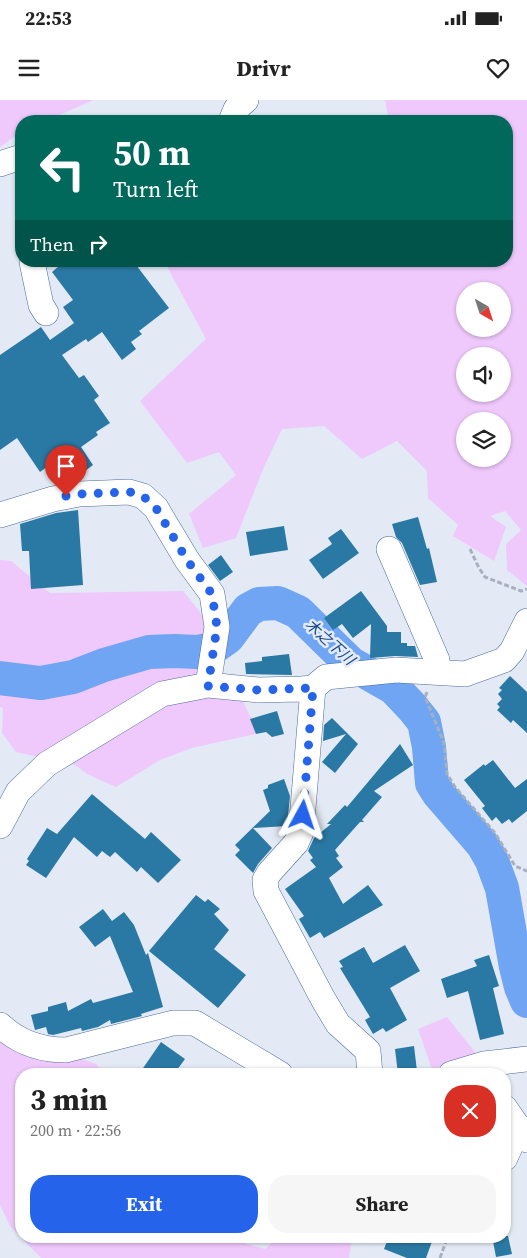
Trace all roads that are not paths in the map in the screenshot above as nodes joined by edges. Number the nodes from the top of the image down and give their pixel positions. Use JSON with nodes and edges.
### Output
{"nodes":[{"id":1,"x":246,"y":100,"type":"edge"},
{"id":2,"x":233,"y":115,"type":"edge"},
{"id":3,"x":15,"y":159,"type":"edge"},
{"id":4,"x":0,"y":164,"type":"edge"},
{"id":5,"x":33,"y":267,"type":"edge"},
{"id":6,"x":46,"y":313,"type":"dead end"},
{"id":7,"x":0,"y":515,"type":"edge"},
{"id":8,"x":389,"y":549,"type":"dead end"},
{"id":9,"x":527,"y":621,"type":"edge"},
{"id":10,"x":435,"y":672,"type":"junction"},
{"id":11,"x":209,"y":681,"type":"junction"},
{"id":12,"x":313,"y":688,"type":"junction"},
{"id":13,"x":0,"y":826,"type":"edge"},
{"id":14,"x":0,"y":1025,"type":"edge"},
{"id":15,"x":527,"y":1059,"type":"edge"},
{"id":16,"x":270,"y":1068,"type":"edge"},
{"id":17,"x":369,"y":1068,"type":"edge"},
{"id":18,"x":472,"y":1068,"type":"edge"},
{"id":19,"x":517,"y":1125,"type":"edge"},
{"id":20,"x":511,"y":1142,"type":"edge"}],
"edges":[{"from":1,"to":2,"type":"street"},
{"from":3,"to":4,"type":"street"},
{"from":5,"to":6,"type":"street"},
{"from":7,"to":11,"type":"street"},
{"from":8,"to":10,"type":"street"},
{"from":9,"to":10,"type":"street"},
{"from":10,"to":12,"type":"street"},
{"from":11,"to":12,"type":"street"},
{"from":11,"to":13,"type":"street"},
{"from":12,"to":17,"type":"street"},
{"from":14,"to":16,"type":"street"},
{"from":15,"to":18,"type":"street"},
{"from":19,"to":20,"type":"street"}]}
